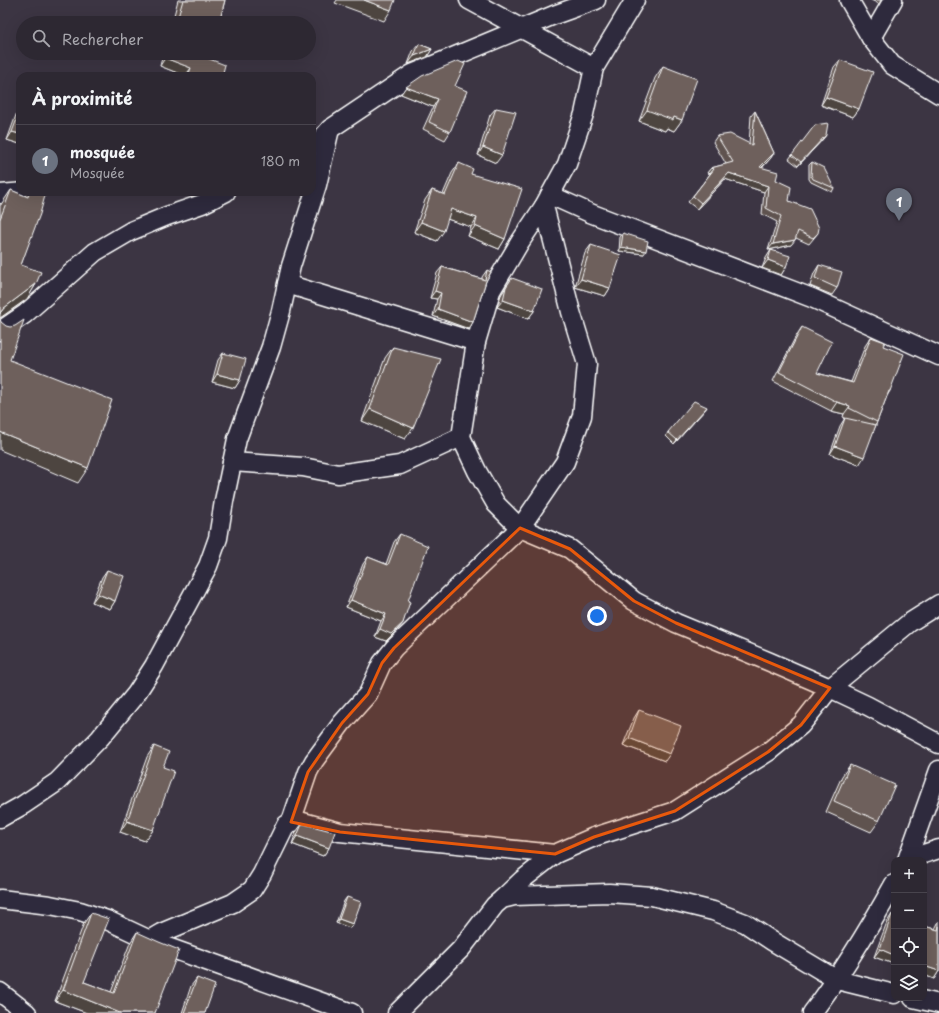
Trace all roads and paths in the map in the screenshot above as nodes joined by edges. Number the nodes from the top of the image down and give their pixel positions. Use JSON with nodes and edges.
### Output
{"nodes":[{"id":1,"x":469,"y":0,"type":"edge"},
{"id":2,"x":596,"y":0,"type":"edge"},
{"id":3,"x":635,"y":0,"type":"edge"},
{"id":4,"x":849,"y":0,"type":"edge"},
{"id":5,"x":893,"y":0,"type":"edge"},
{"id":6,"x":521,"y":29,"type":"junction"},
{"id":7,"x":871,"y":38,"type":"junction"},
{"id":8,"x":594,"y":68,"type":"junction"},
{"id":9,"x":939,"y":94,"type":"edge"},
{"id":10,"x":318,"y":139,"type":"edge"},
{"id":11,"x":316,"y":188,"type":"edge"},
{"id":12,"x":16,"y":193,"type":"edge"},
{"id":13,"x":0,"y":194,"type":"edge"},
{"id":14,"x":218,"y":196,"type":"edge"},
{"id":15,"x":313,"y":196,"type":"edge"},
{"id":16,"x":547,"y":200,"type":"junction"},
{"id":17,"x":287,"y":284,"type":"junction"},
{"id":18,"x":0,"y":331,"type":"edge"},
{"id":19,"x":476,"y":342,"type":"junction"},
{"id":20,"x":939,"y":356,"type":"edge"},
{"id":21,"x":461,"y":437,"type":"junction"},
{"id":22,"x":232,"y":462,"type":"junction"},
{"id":23,"x":520,"y":528,"type":"junction"},
{"id":24,"x":939,"y":604,"type":"edge"},
{"id":25,"x":830,"y":688,"type":"junction"},
{"id":26,"x":939,"y":744,"type":"edge"},
{"id":27,"x":939,"y":770,"type":"edge"},
{"id":28,"x":0,"y":818,"type":"edge"},
{"id":29,"x":292,"y":822,"type":"junction"},
{"id":30,"x":939,"y":850,"type":"edge"},
{"id":31,"x":555,"y":854,"type":"junction"},
{"id":32,"x":909,"y":857,"type":"edge"},
{"id":33,"x":917,"y":857,"type":"edge"},
{"id":34,"x":891,"y":890,"type":"edge"},
{"id":35,"x":0,"y":899,"type":"edge"},
{"id":36,"x":502,"y":899,"type":"junction"},
{"id":37,"x":149,"y":940,"type":"junction"},
{"id":38,"x":836,"y":980,"type":"junction"},
{"id":39,"x":0,"y":992,"type":"edge"},
{"id":40,"x":891,"y":993,"type":"edge"},
{"id":41,"x":926,"y":1001,"type":"edge"},
{"id":42,"x":939,"y":1004,"type":"edge"},
{"id":43,"x":27,"y":1013,"type":"edge"},
{"id":44,"x":352,"y":1013,"type":"edge"},
{"id":45,"x":397,"y":1013,"type":"edge"},
{"id":46,"x":812,"y":1013,"type":"edge"}],
"edges":[{"from":1,"to":6,"type":"street"},
{"from":2,"to":6,"type":"street"},
{"from":3,"to":8,"type":"street"},
{"from":4,"to":7,"type":"street"},
{"from":5,"to":7,"type":"street"},
{"from":6,"to":8,"type":"street"},
{"from":6,"to":10,"type":"street"},
{"from":7,"to":9,"type":"street"},
{"from":8,"to":16,"type":"street"},
{"from":10,"to":11,"type":"street"},
{"from":12,"to":13,"type":"street"},
{"from":14,"to":18,"type":"street"},
{"from":15,"to":17,"type":"street"},
{"from":16,"to":19,"type":"street"},
{"from":16,"to":20,"type":"street"},
{"from":16,"to":23,"type":"street"},
{"from":17,"to":19,"type":"street"},
{"from":17,"to":22,"type":"street"},
{"from":19,"to":21,"type":"street"},
{"from":21,"to":22,"type":"street"},
{"from":21,"to":23,"type":"street"},
{"from":22,"to":28,"type":"street"},
{"from":23,"to":25,"type":"street"},
{"from":23,"to":29,"type":"street"},
{"from":24,"to":25,"type":"street"},
{"from":25,"to":26,"type":"street"},
{"from":25,"to":31,"type":"street"},
{"from":27,"to":32,"type":"street"},
{"from":29,"to":31,"type":"street"},
{"from":29,"to":37,"type":"street"},
{"from":30,"to":33,"type":"street"},
{"from":31,"to":36,"type":"street"},
{"from":34,"to":38,"type":"street"},
{"from":35,"to":37,"type":"street"},
{"from":36,"to":38,"type":"street"},
{"from":36,"to":45,"type":"street"},
{"from":37,"to":44,"type":"street"},
{"from":38,"to":40,"type":"street"},
{"from":38,"to":46,"type":"street"},
{"from":39,"to":43,"type":"street"},
{"from":41,"to":42,"type":"street"}]}
